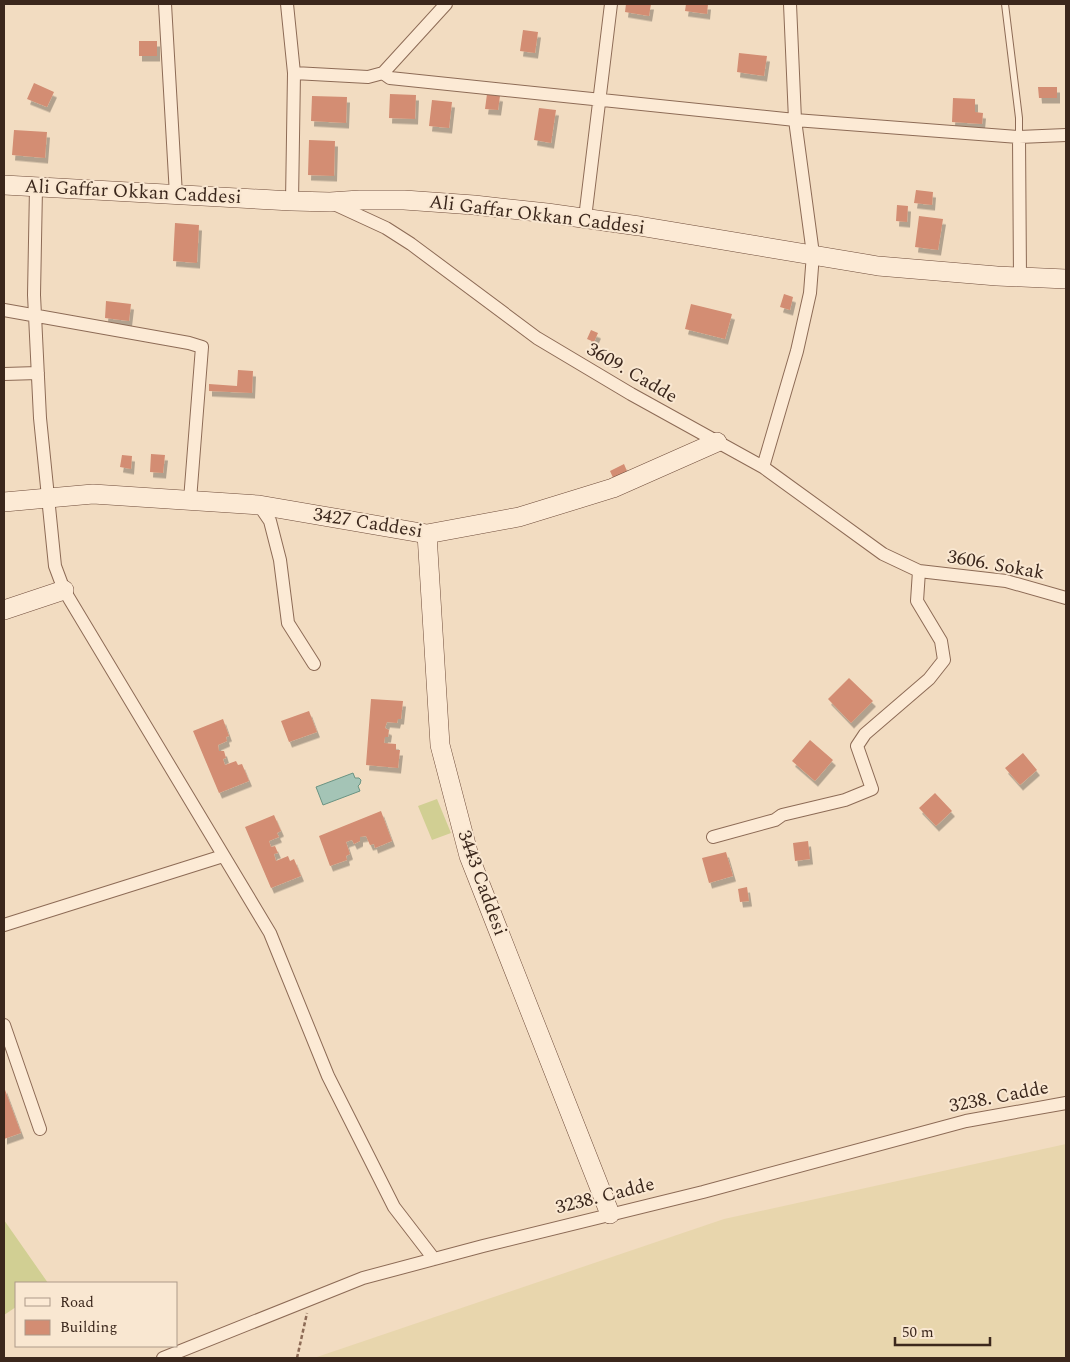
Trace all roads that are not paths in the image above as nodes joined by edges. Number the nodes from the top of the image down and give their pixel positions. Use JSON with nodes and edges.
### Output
{"nodes":[{"id":1,"x":165,"y":4,"type":"edge"},
{"id":2,"x":288,"y":4,"type":"edge"},
{"id":3,"x":446,"y":4,"type":"edge"},
{"id":4,"x":611,"y":4,"type":"edge"},
{"id":5,"x":790,"y":4,"type":"edge"},
{"id":6,"x":1005,"y":4,"type":"edge"},
{"id":7,"x":294,"y":73,"type":"junction"},
{"id":8,"x":383,"y":73,"type":"junction"},
{"id":9,"x":600,"y":99,"type":"junction"},
{"id":10,"x":795,"y":120,"type":"junction"},
{"id":11,"x":1066,"y":135,"type":"edge"},
{"id":12,"x":1019,"y":137,"type":"junction"},
{"id":13,"x":4,"y":185,"type":"edge"},
{"id":14,"x":36,"y":188,"type":"junction"},
{"id":15,"x":176,"y":195,"type":"junction"},
{"id":16,"x":292,"y":201,"type":"junction"},
{"id":17,"x":330,"y":202,"type":"junction"},
{"id":18,"x":585,"y":218,"type":"junction"},
{"id":19,"x":813,"y":254,"type":"junction"},
{"id":20,"x":1020,"y":277,"type":"junction"},
{"id":21,"x":1066,"y":278,"type":"edge"},
{"id":22,"x":4,"y":310,"type":"edge"},
{"id":23,"x":35,"y":316,"type":"junction"},
{"id":24,"x":38,"y":372,"type":"junction"},
{"id":25,"x":4,"y":374,"type":"edge"},
{"id":26,"x":717,"y":442,"type":"junction"},
{"id":27,"x":763,"y":466,"type":"junction"},
{"id":28,"x":48,"y":498,"type":"junction"},
{"id":29,"x":190,"y":500,"type":"junction"},
{"id":30,"x":4,"y":502,"type":"edge"},
{"id":31,"x":259,"y":505,"type":"junction"},
{"id":32,"x":427,"y":534,"type":"junction"},
{"id":33,"x":919,"y":571,"type":"junction"},
{"id":34,"x":64,"y":590,"type":"junction"},
{"id":35,"x":1066,"y":598,"type":"edge"},
{"id":36,"x":4,"y":610,"type":"edge"},
{"id":37,"x":314,"y":664,"type":"dead end"},
{"id":38,"x":713,"y":838,"type":"dead end"},
{"id":39,"x":224,"y":856,"type":"junction"},
{"id":40,"x":4,"y":925,"type":"edge"},
{"id":41,"x":4,"y":1025,"type":"edge"},
{"id":42,"x":1066,"y":1103,"type":"edge"},
{"id":43,"x":40,"y":1129,"type":"dead end"},
{"id":44,"x":610,"y":1214,"type":"junction"},
{"id":45,"x":434,"y":1259,"type":"junction"},
{"id":46,"x":163,"y":1358,"type":"edge"}],
"edges":[{"from":1,"to":15,"type":"street"},
{"from":2,"to":7,"type":"street"},
{"from":3,"to":8,"type":"street"},
{"from":4,"to":9,"type":"street"},
{"from":5,"to":10,"type":"street"},
{"from":6,"to":12,"type":"lane"},
{"from":7,"to":8,"type":"street"},
{"from":7,"to":16,"type":"street"},
{"from":8,"to":9,"type":"street"},
{"from":9,"to":10,"type":"street"},
{"from":9,"to":18,"type":"street"},
{"from":10,"to":12,"type":"street"},
{"from":10,"to":19,"type":"street"},
{"from":11,"to":12,"type":"street"},
{"from":12,"to":20,"type":"street"},
{"from":13,"to":14,"type":"street","name":"Ali Gaffar Okkan Caddesi"},
{"from":14,"to":15,"type":"street","name":"Ali Gaffar Okkan Caddesi"},
{"from":14,"to":23,"type":"street"},
{"from":15,"to":16,"type":"street","name":"Ali Gaffar Okkan Caddesi"},
{"from":16,"to":17,"type":"street","name":"Ali Gaffar Okkan Caddesi"},
{"from":17,"to":18,"type":"street","name":"Ali Gaffar Okkan Caddesi"},
{"from":17,"to":26,"type":"street","name":"3609. Cadde"},
{"from":18,"to":19,"type":"street","name":"Ali Gaffar Okkan Caddesi"},
{"from":19,"to":20,"type":"street","name":"Ali Gaffar Okkan Caddesi"},
{"from":19,"to":27,"type":"street"},
{"from":20,"to":21,"type":"street","name":"Ali Gaffar Okkan Caddesi"},
{"from":22,"to":23,"type":"street"},
{"from":23,"to":24,"type":"street"},
{"from":23,"to":29,"type":"street"},
{"from":24,"to":25,"type":"street"},
{"from":24,"to":28,"type":"street"},
{"from":26,"to":27,"type":"street","name":"3609. Cadde"},
{"from":26,"to":32,"type":"street","name":"3427 Caddesi"},
{"from":27,"to":33,"type":"street","name":"3609. Cadde"},
{"from":28,"to":29,"type":"street","name":"3427 Caddesi"},
{"from":28,"to":30,"type":"street","name":"3427 Caddesi"},
{"from":28,"to":34,"type":"street"},
{"from":29,"to":31,"type":"street","name":"3427 Caddesi"},
{"from":31,"to":32,"type":"street","name":"3427 Caddesi"},
{"from":31,"to":37,"type":"street"},
{"from":32,"to":44,"type":"street","name":"3443 Caddesi"},
{"from":33,"to":35,"type":"street","name":"3606. Sokak"},
{"from":33,"to":38,"type":"street"},
{"from":34,"to":36,"type":"street"},
{"from":34,"to":39,"type":"street"},
{"from":39,"to":40,"type":"street"},
{"from":39,"to":45,"type":"street"},
{"from":41,"to":43,"type":"street"},
{"from":42,"to":44,"type":"street","name":"3238. Cadde"},
{"from":44,"to":45,"type":"street","name":"3238. Cadde"},
{"from":45,"to":46,"type":"street","name":"3238. Cadde"}]}
